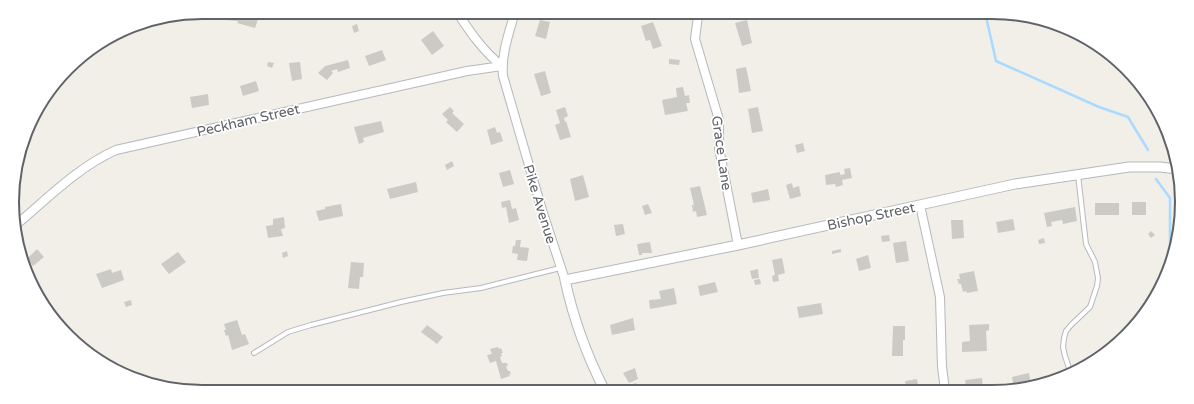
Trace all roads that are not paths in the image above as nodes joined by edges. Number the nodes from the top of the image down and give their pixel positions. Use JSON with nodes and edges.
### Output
{"nodes":[{"id":1,"x":461,"y":19,"type":"edge"},
{"id":2,"x":513,"y":19,"type":"edge"},
{"id":3,"x":698,"y":19,"type":"edge"},
{"id":4,"x":502,"y":66,"type":"junction"},
{"id":5,"x":1171,"y":168,"type":"edge"},
{"id":6,"x":1078,"y":175,"type":"junction"},
{"id":7,"x":920,"y":205,"type":"junction"},
{"id":8,"x":20,"y":221,"type":"edge"},
{"id":9,"x":738,"y":245,"type":"junction"},
{"id":10,"x":560,"y":268,"type":"junction"},
{"id":11,"x":565,"y":280,"type":"junction"},
{"id":12,"x":254,"y":353,"type":"dead end"},
{"id":13,"x":1069,"y":368,"type":"edge"},
{"id":14,"x":602,"y":385,"type":"edge"},
{"id":15,"x":944,"y":385,"type":"edge"}],
"edges":[{"from":1,"to":4,"type":"street"},
{"from":2,"to":4,"type":"street","name":"Pike Avenue"},
{"from":3,"to":9,"type":"street","name":"Grace Lane"},
{"from":4,"to":8,"type":"street","name":"Peckham Street"},
{"from":4,"to":10,"type":"street","name":"Pike Avenue"},
{"from":5,"to":6,"type":"street","name":"Bishop Street"},
{"from":6,"to":7,"type":"street","name":"Bishop Street"},
{"from":6,"to":13,"type":"lane"},
{"from":7,"to":9,"type":"street","name":"Bishop Street"},
{"from":7,"to":15,"type":"street"},
{"from":9,"to":11,"type":"street","name":"Bishop Street"},
{"from":10,"to":11,"type":"street","name":"Pike Avenue"},
{"from":10,"to":12,"type":"lane"},
{"from":11,"to":14,"type":"street","name":"Pike Avenue"}]}
